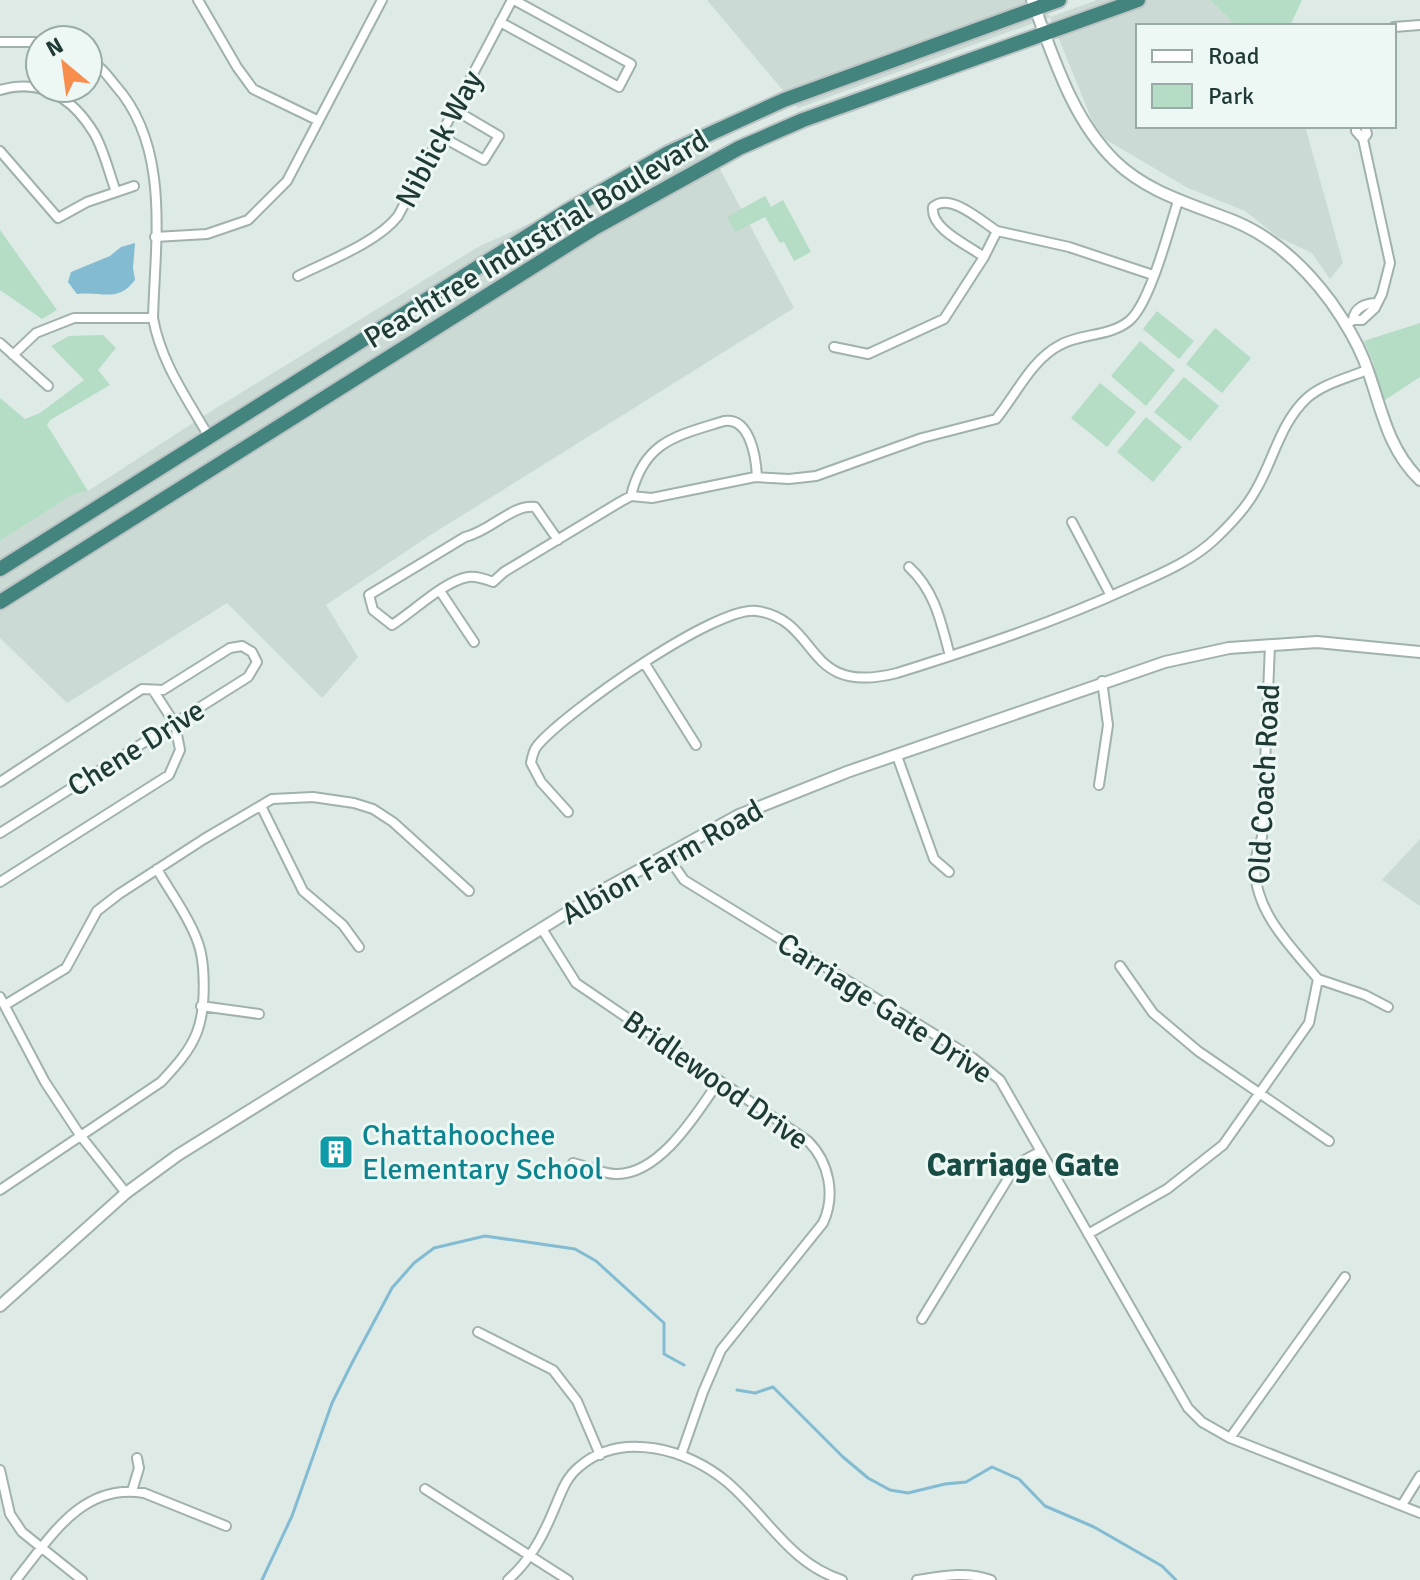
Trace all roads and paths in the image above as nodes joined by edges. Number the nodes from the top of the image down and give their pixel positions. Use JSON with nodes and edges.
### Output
{"nodes":[{"id":1,"x":198,"y":0,"type":"edge"},
{"id":2,"x":382,"y":0,"type":"edge"},
{"id":3,"x":513,"y":0,"type":"edge"},
{"id":4,"x":1059,"y":0,"type":"edge"},
{"id":5,"x":1138,"y":0,"type":"edge"},
{"id":6,"x":1033,"y":4,"type":"edge"},
{"id":7,"x":500,"y":22,"type":"junction"},
{"id":8,"x":1420,"y":25,"type":"edge"},
{"id":9,"x":1396,"y":27,"type":"edge"},
{"id":10,"x":1046,"y":33,"type":"junction"},
{"id":11,"x":0,"y":42,"type":"edge"},
{"id":12,"x":24,"y":42,"type":"edge"},
{"id":13,"x":104,"y":72,"type":"edge"},
{"id":14,"x":0,"y":90,"type":"edge"},
{"id":15,"x":455,"y":110,"type":"junction"},
{"id":16,"x":317,"y":120,"type":"junction"},
{"id":17,"x":1356,"y":128,"type":"edge"},
{"id":18,"x":1366,"y":128,"type":"edge"},
{"id":19,"x":442,"y":137,"type":"junction"},
{"id":20,"x":1363,"y":139,"type":"junction"},
{"id":21,"x":0,"y":151,"type":"edge"},
{"id":22,"x":134,"y":186,"type":"dead end"},
{"id":23,"x":116,"y":192,"type":"junction"},
{"id":24,"x":1178,"y":201,"type":"junction"},
{"id":25,"x":997,"y":231,"type":"junction"},
{"id":26,"x":155,"y":237,"type":"junction"},
{"id":27,"x":984,"y":257,"type":"junction"},
{"id":28,"x":1153,"y":275,"type":"junction"},
{"id":29,"x":298,"y":276,"type":"dead end"},
{"id":30,"x":1377,"y":303,"type":"junction"},
{"id":31,"x":1363,"y":306,"type":"junction"},
{"id":32,"x":1368,"y":315,"type":"junction"},
{"id":33,"x":153,"y":318,"type":"junction"},
{"id":34,"x":1350,"y":323,"type":"junction"},
{"id":35,"x":0,"y":343,"type":"edge"},
{"id":36,"x":834,"y":347,"type":"dead end"},
{"id":37,"x":13,"y":355,"type":"junction"},
{"id":38,"x":1367,"y":370,"type":"junction"},
{"id":39,"x":48,"y":386,"type":"dead end"},
{"id":40,"x":209,"y":437,"type":"junction"},
{"id":41,"x":757,"y":477,"type":"junction"},
{"id":42,"x":1420,"y":480,"type":"edge"},
{"id":43,"x":631,"y":496,"type":"junction"},
{"id":44,"x":1072,"y":522,"type":"dead end"},
{"id":45,"x":558,"y":540,"type":"junction"},
{"id":46,"x":909,"y":567,"type":"dead end"},
{"id":47,"x":0,"y":569,"type":"edge"},
{"id":48,"x":440,"y":591,"type":"junction"},
{"id":49,"x":1111,"y":596,"type":"junction"},
{"id":50,"x":0,"y":602,"type":"edge"},
{"id":51,"x":474,"y":642,"type":"dead end"},
{"id":52,"x":1270,"y":645,"type":"junction"},
{"id":53,"x":1420,"y":652,"type":"edge"},
{"id":54,"x":950,"y":656,"type":"junction"},
{"id":55,"x":645,"y":664,"type":"junction"},
{"id":56,"x":1102,"y":681,"type":"junction"},
{"id":57,"x":153,"y":690,"type":"junction"},
{"id":58,"x":175,"y":724,"type":"junction"},
{"id":59,"x":696,"y":745,"type":"dead end"},
{"id":60,"x":897,"y":756,"type":"junction"},
{"id":61,"x":0,"y":782,"type":"edge"},
{"id":62,"x":1099,"y":785,"type":"dead end"},
{"id":63,"x":261,"y":806,"type":"junction"},
{"id":64,"x":568,"y":812,"type":"dead end"},
{"id":65,"x":0,"y":833,"type":"edge"},
{"id":66,"x":666,"y":854,"type":"junction"},
{"id":67,"x":157,"y":869,"type":"junction"},
{"id":68,"x":949,"y":872,"type":"dead end"},
{"id":69,"x":0,"y":882,"type":"edge"},
{"id":70,"x":469,"y":891,"type":"dead end"},
{"id":71,"x":542,"y":929,"type":"junction"},
{"id":72,"x":359,"y":947,"type":"dead end"},
{"id":73,"x":1120,"y":966,"type":"dead end"},
{"id":74,"x":1318,"y":979,"type":"junction"},
{"id":75,"x":2,"y":1001,"type":"edge"},
{"id":76,"x":201,"y":1006,"type":"junction"},
{"id":77,"x":1388,"y":1007,"type":"dead end"},
{"id":78,"x":259,"y":1014,"type":"dead end"},
{"id":79,"x":719,"y":1081,"type":"junction"},
{"id":80,"x":1258,"y":1094,"type":"junction"},
{"id":81,"x":80,"y":1135,"type":"junction"},
{"id":82,"x":1329,"y":1141,"type":"dead end"},
{"id":83,"x":1041,"y":1151,"type":"junction"},
{"id":84,"x":573,"y":1163,"type":"dead end"},
{"id":85,"x":0,"y":1190,"type":"edge"},
{"id":86,"x":126,"y":1193,"type":"junction"},
{"id":87,"x":1088,"y":1234,"type":"junction"},
{"id":88,"x":1345,"y":1277,"type":"dead end"},
{"id":89,"x":0,"y":1306,"type":"edge"},
{"id":90,"x":922,"y":1319,"type":"dead end"},
{"id":91,"x":478,"y":1332,"type":"dead end"},
{"id":92,"x":1230,"y":1438,"type":"junction"},
{"id":93,"x":600,"y":1455,"type":"junction"},
{"id":94,"x":681,"y":1455,"type":"junction"},
{"id":95,"x":137,"y":1458,"type":"dead end"},
{"id":96,"x":0,"y":1470,"type":"edge"},
{"id":97,"x":1420,"y":1476,"type":"edge"},
{"id":98,"x":425,"y":1489,"type":"dead end"},
{"id":99,"x":132,"y":1491,"type":"junction"},
{"id":100,"x":1402,"y":1505,"type":"junction"},
{"id":101,"x":1420,"y":1513,"type":"edge"},
{"id":102,"x":226,"y":1526,"type":"dead end"},
{"id":103,"x":42,"y":1548,"type":"junction"},
{"id":104,"x":532,"y":1556,"type":"junction"},
{"id":105,"x":16,"y":1580,"type":"edge"},
{"id":106,"x":82,"y":1580,"type":"edge"},
{"id":107,"x":508,"y":1580,"type":"edge"},
{"id":108,"x":568,"y":1580,"type":"edge"},
{"id":109,"x":842,"y":1580,"type":"edge"},
{"id":110,"x":917,"y":1580,"type":"edge"},
{"id":111,"x":991,"y":1580,"type":"edge"}],
"edges":[{"from":1,"to":16,"type":"street"},
{"from":2,"to":16,"type":"street"},
{"from":3,"to":7,"type":"street","name":"Niblick Way"},
{"from":3,"to":7,"type":"street"},
{"from":4,"to":6,"type":"highway","name":"Peachtree Industrial Boulevard"},
{"from":5,"to":10,"type":"highway","name":"Peachtree Industrial Boulevard"},
{"from":6,"to":10,"type":"street"},
{"from":6,"to":40,"type":"highway","name":"Peachtree Industrial Boulevard"},
{"from":7,"to":15,"type":"street","name":"Niblick Way"},
{"from":8,"to":9,"type":"street"},
{"from":10,"to":24,"type":"street"},
{"from":10,"to":50,"type":"highway","name":"Peachtree Industrial Boulevard"},
{"from":11,"to":12,"type":"street"},
{"from":13,"to":26,"type":"street"},
{"from":14,"to":23,"type":"street"},
{"from":15,"to":19,"type":"street","name":"Niblick Way"},
{"from":15,"to":19,"type":"street"},
{"from":16,"to":26,"type":"street"},
{"from":17,"to":20,"type":"street"},
{"from":18,"to":20,"type":"street"},
{"from":19,"to":29,"type":"street","name":"Niblick Way"},
{"from":20,"to":30,"type":"street"},
{"from":21,"to":23,"type":"street"},
{"from":22,"to":23,"type":"street"},
{"from":24,"to":28,"type":"street"},
{"from":24,"to":34,"type":"street"},
{"from":25,"to":27,"type":"street"},
{"from":25,"to":27,"type":"street"},
{"from":25,"to":28,"type":"street"},
{"from":26,"to":33,"type":"street"},
{"from":27,"to":36,"type":"street"},
{"from":28,"to":41,"type":"street"},
{"from":30,"to":31,"type":"street"},
{"from":30,"to":32,"type":"street"},
{"from":31,"to":32,"type":"street"},
{"from":31,"to":34,"type":"street"},
{"from":32,"to":34,"type":"street"},
{"from":33,"to":37,"type":"street"},
{"from":33,"to":40,"type":"street"},
{"from":34,"to":38,"type":"street"},
{"from":35,"to":37,"type":"street"},
{"from":37,"to":39,"type":"street"},
{"from":38,"to":42,"type":"street"},
{"from":38,"to":49,"type":"street"},
{"from":40,"to":47,"type":"highway","name":"Peachtree Industrial Boulevard"},
{"from":41,"to":43,"type":"street"},
{"from":41,"to":43,"type":"street"},
{"from":43,"to":45,"type":"street"},
{"from":44,"to":49,"type":"street"},
{"from":45,"to":48,"type":"street"},
{"from":45,"to":48,"type":"street"},
{"from":46,"to":54,"type":"street"},
{"from":48,"to":51,"type":"street"},
{"from":49,"to":54,"type":"street"},
{"from":52,"to":53,"type":"street","name":"Albion Farm Road"},
{"from":52,"to":56,"type":"street","name":"Albion Farm Road"},
{"from":52,"to":74,"type":"street","name":"Old Coach Road"},
{"from":54,"to":55,"type":"street"},
{"from":55,"to":59,"type":"street"},
{"from":55,"to":64,"type":"street"},
{"from":56,"to":60,"type":"street","name":"Albion Farm Road"},
{"from":56,"to":62,"type":"street"},
{"from":57,"to":58,"type":"street"},
{"from":57,"to":58,"type":"street","name":"Chene Drive"},
{"from":57,"to":61,"type":"street"},
{"from":58,"to":65,"type":"street","name":"Chene Drive"},
{"from":58,"to":69,"type":"street"},
{"from":60,"to":66,"type":"street","name":"Albion Farm Road"},
{"from":60,"to":68,"type":"street"},
{"from":63,"to":67,"type":"street"},
{"from":63,"to":70,"type":"street"},
{"from":63,"to":72,"type":"street"},
{"from":66,"to":71,"type":"street","name":"Albion Farm Road"},
{"from":66,"to":83,"type":"street","name":"Carriage Gate Drive"},
{"from":67,"to":75,"type":"street"},
{"from":67,"to":76,"type":"street"},
{"from":71,"to":79,"type":"street","name":"Bridlewood Drive"},
{"from":71,"to":86,"type":"street","name":"Albion Farm Road"},
{"from":73,"to":80,"type":"street"},
{"from":74,"to":77,"type":"street"},
{"from":74,"to":80,"type":"street"},
{"from":75,"to":81,"type":"street"},
{"from":76,"to":78,"type":"street"},
{"from":76,"to":81,"type":"street"},
{"from":79,"to":84,"type":"street"},
{"from":79,"to":94,"type":"street","name":"Bridlewood Drive"},
{"from":80,"to":82,"type":"street"},
{"from":80,"to":87,"type":"street"},
{"from":81,"to":85,"type":"street"},
{"from":81,"to":86,"type":"street"},
{"from":83,"to":87,"type":"street","name":"Carriage Gate Drive"},
{"from":83,"to":90,"type":"street"},
{"from":86,"to":89,"type":"street","name":"Albion Farm Road"},
{"from":87,"to":92,"type":"street","name":"Carriage Gate Drive"},
{"from":88,"to":92,"type":"street"},
{"from":91,"to":93,"type":"street"},
{"from":92,"to":100,"type":"street","name":"Carriage Gate Drive"},
{"from":93,"to":94,"type":"street"},
{"from":93,"to":104,"type":"street"},
{"from":94,"to":109,"type":"street"},
{"from":95,"to":99,"type":"street"},
{"from":96,"to":103,"type":"street"},
{"from":97,"to":100,"type":"street"},
{"from":98,"to":104,"type":"street"},
{"from":99,"to":102,"type":"street"},
{"from":99,"to":103,"type":"street"},
{"from":100,"to":101,"type":"street","name":"Carriage Gate Drive"},
{"from":103,"to":105,"type":"street"},
{"from":103,"to":106,"type":"street"},
{"from":104,"to":107,"type":"street"},
{"from":104,"to":108,"type":"street"},
{"from":110,"to":111,"type":"street"}]}
